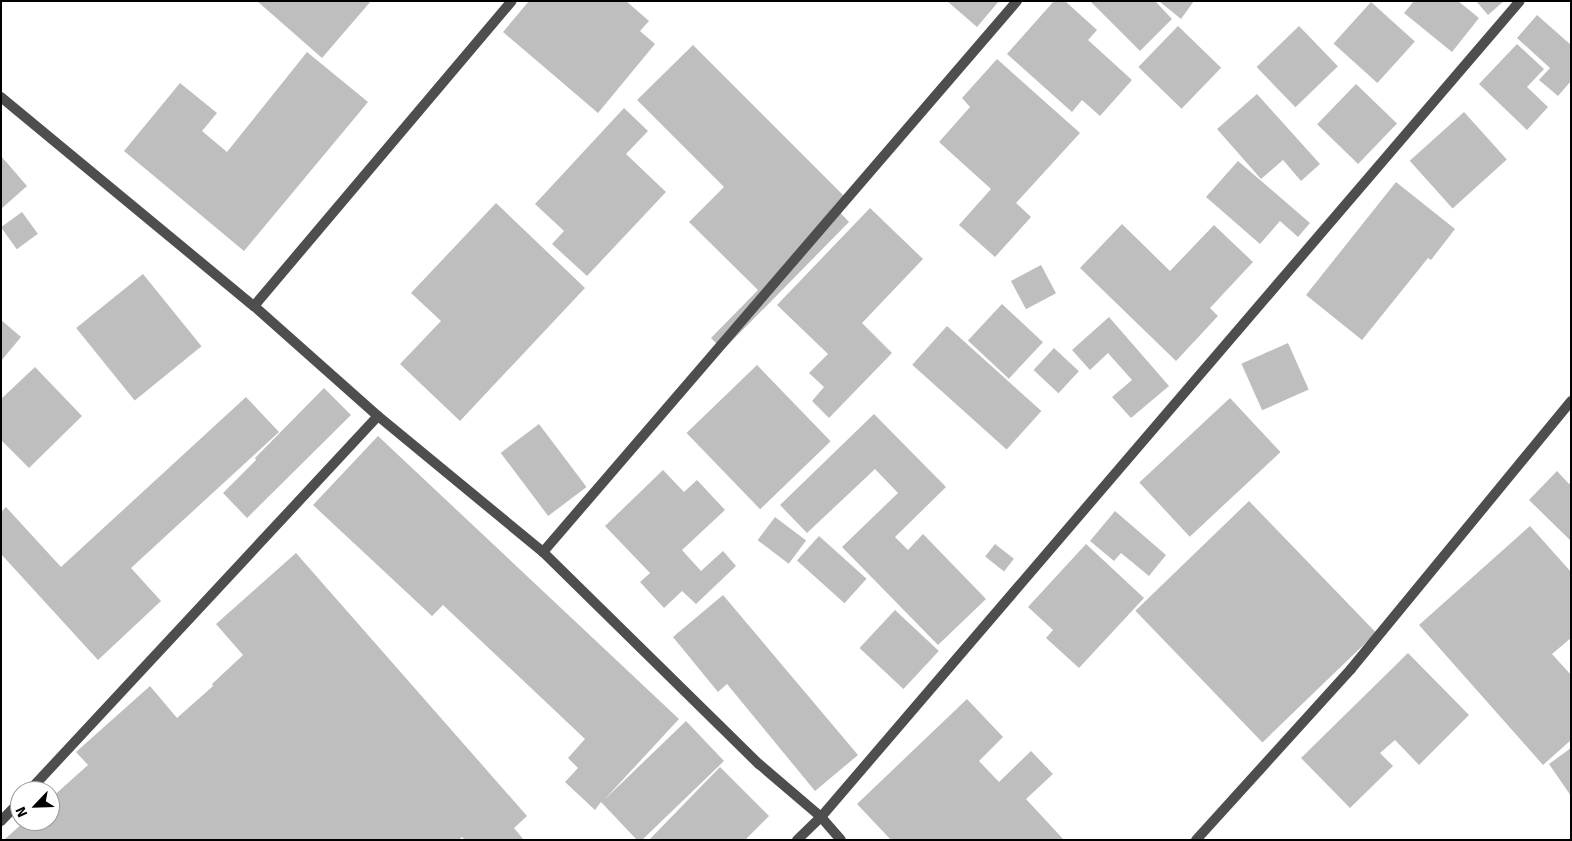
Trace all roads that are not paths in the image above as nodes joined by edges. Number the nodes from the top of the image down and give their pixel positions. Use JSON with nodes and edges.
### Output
{"nodes":[{"id":1,"x":512,"y":1,"type":"edge"},
{"id":2,"x":1017,"y":1,"type":"edge"},
{"id":3,"x":1520,"y":1,"type":"edge"},
{"id":4,"x":1,"y":97,"type":"edge"},
{"id":5,"x":254,"y":306,"type":"junction"},
{"id":6,"x":1571,"y":401,"type":"edge"},
{"id":7,"x":378,"y":416,"type":"junction"},
{"id":8,"x":543,"y":552,"type":"junction"},
{"id":9,"x":38,"y":781,"type":"edge"},
{"id":10,"x":10,"y":811,"type":"edge"},
{"id":11,"x":821,"y":817,"type":"junction"},
{"id":12,"x":1,"y":821,"type":"edge"},
{"id":13,"x":797,"y":840,"type":"edge"},
{"id":14,"x":841,"y":840,"type":"edge"},
{"id":15,"x":1196,"y":840,"type":"edge"}],
"edges":[{"from":1,"to":5,"type":"street"},
{"from":2,"to":8,"type":"street"},
{"from":3,"to":11,"type":"street"},
{"from":4,"to":5,"type":"street"},
{"from":5,"to":7,"type":"street"},
{"from":6,"to":15,"type":"street"},
{"from":7,"to":8,"type":"street"},
{"from":7,"to":9,"type":"street"},
{"from":8,"to":11,"type":"street"},
{"from":10,"to":12,"type":"street"},
{"from":11,"to":13,"type":"street"},
{"from":11,"to":14,"type":"street"}]}
